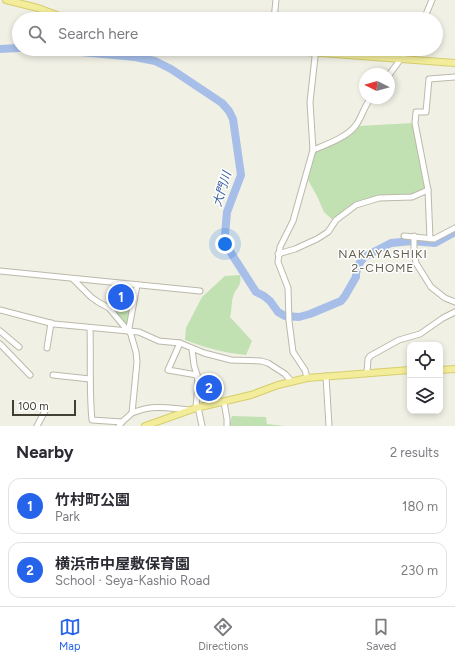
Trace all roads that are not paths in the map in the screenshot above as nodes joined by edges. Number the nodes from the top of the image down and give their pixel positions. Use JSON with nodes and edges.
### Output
{"nodes":[{"id":1,"x":6,"y":0,"type":"edge"},
{"id":2,"x":276,"y":0,"type":"edge"},
{"id":3,"x":432,"y":0,"type":"edge"},
{"id":4,"x":49,"y":12,"type":"edge"},
{"id":5,"x":275,"y":12,"type":"edge"},
{"id":6,"x":427,"y":12,"type":"edge"},
{"id":7,"x":314,"y":56,"type":"edge"},
{"id":8,"x":369,"y":56,"type":"edge"},
{"id":9,"x":404,"y":56,"type":"edge"},
{"id":10,"x":402,"y":59,"type":"junction"},
{"id":11,"x":455,"y":63,"type":"edge"},
{"id":12,"x":395,"y":68,"type":"edge"},
{"id":13,"x":455,"y":77,"type":"edge"},
{"id":14,"x":367,"y":104,"type":"edge"},
{"id":15,"x":313,"y":150,"type":"junction"},
{"id":16,"x":428,"y":190,"type":"junction"},
{"id":17,"x":455,"y":228,"type":"edge"},
{"id":18,"x":404,"y":236,"type":"dead end"},
{"id":19,"x":414,"y":239,"type":"junction"},
{"id":20,"x":430,"y":239,"type":"junction"},
{"id":21,"x":278,"y":254,"type":"junction"},
{"id":22,"x":0,"y":271,"type":"edge"},
{"id":23,"x":73,"y":279,"type":"junction"},
{"id":24,"x":137,"y":285,"type":"junction"},
{"id":25,"x":200,"y":292,"type":"dead end"},
{"id":26,"x":455,"y":302,"type":"edge"},
{"id":27,"x":0,"y":310,"type":"edge"},
{"id":28,"x":455,"y":312,"type":"edge"},
{"id":29,"x":51,"y":323,"type":"junction"},
{"id":30,"x":90,"y":328,"type":"junction"},
{"id":31,"x":129,"y":331,"type":"junction"},
{"id":32,"x":0,"y":332,"type":"edge"},
{"id":33,"x":180,"y":343,"type":"junction"},
{"id":34,"x":0,"y":344,"type":"edge"},
{"id":35,"x":19,"y":347,"type":"dead end"},
{"id":36,"x":47,"y":348,"type":"dead end"},
{"id":37,"x":192,"y":349,"type":"junction"},
{"id":38,"x":455,"y":369,"type":"edge"},
{"id":39,"x":407,"y":370,"type":"edge"},
{"id":40,"x":443,"y":370,"type":"edge"},
{"id":41,"x":367,"y":372,"type":"junction"},
{"id":42,"x":30,"y":375,"type":"dead end"},
{"id":43,"x":53,"y":375,"type":"dead end"},
{"id":44,"x":197,"y":375,"type":"junction"},
{"id":45,"x":326,"y":376,"type":"junction"},
{"id":46,"x":307,"y":378,"type":"junction"},
{"id":47,"x":90,"y":379,"type":"junction"},
{"id":48,"x":291,"y":381,"type":"junction"},
{"id":49,"x":224,"y":402,"type":"junction"},
{"id":50,"x":195,"y":408,"type":"junction"},
{"id":51,"x":45,"y":411,"type":"dead end"},
{"id":52,"x":132,"y":413,"type":"junction"},
{"id":53,"x":120,"y":424,"type":"edge"},
{"id":54,"x":149,"y":425,"type":"edge"},
{"id":55,"x":37,"y":426,"type":"edge"},
{"id":56,"x":202,"y":426,"type":"edge"},
{"id":57,"x":226,"y":426,"type":"edge"},
{"id":58,"x":329,"y":426,"type":"edge"}],
"edges":[{"from":1,"to":4,"type":"main road"},
{"from":2,"to":5,"type":"street"},
{"from":3,"to":6,"type":"street"},
{"from":7,"to":15,"type":"street"},
{"from":8,"to":10,"type":"main road"},
{"from":9,"to":10,"type":"street"},
{"from":10,"to":11,"type":"main road"},
{"from":10,"to":12,"type":"street"},
{"from":13,"to":16,"type":"street"},
{"from":14,"to":15,"type":"street"},
{"from":15,"to":21,"type":"street"},
{"from":16,"to":20,"type":"street"},
{"from":16,"to":21,"type":"street"},
{"from":17,"to":20,"type":"street"},
{"from":18,"to":19,"type":"street"},
{"from":19,"to":20,"type":"street"},
{"from":19,"to":26,"type":"street"},
{"from":21,"to":46,"type":"street"},
{"from":22,"to":23,"type":"street"},
{"from":23,"to":24,"type":"street"},
{"from":23,"to":31,"type":"street"},
{"from":24,"to":25,"type":"street"},
{"from":24,"to":31,"type":"street"},
{"from":27,"to":29,"type":"street"},
{"from":28,"to":41,"type":"street"},
{"from":29,"to":30,"type":"street"},
{"from":29,"to":36,"type":"street"},
{"from":30,"to":31,"type":"street"},
{"from":30,"to":47,"type":"street"},
{"from":31,"to":33,"type":"street"},
{"from":31,"to":52,"type":"street"},
{"from":32,"to":35,"type":"street"},
{"from":33,"to":37,"type":"street"},
{"from":33,"to":44,"type":"street"},
{"from":34,"to":42,"type":"street"},
{"from":37,"to":44,"type":"street"},
{"from":37,"to":48,"type":"street"},
{"from":38,"to":40,"type":"main road"},
{"from":39,"to":41,"type":"main road"},
{"from":41,"to":45,"type":"main road"},
{"from":43,"to":47,"type":"street"},
{"from":44,"to":50,"type":"street"},
{"from":45,"to":46,"type":"main road"},
{"from":45,"to":58,"type":"street"},
{"from":46,"to":48,"type":"main road"},
{"from":47,"to":53,"type":"street"},
{"from":48,"to":49,"type":"main road"},
{"from":49,"to":50,"type":"main road"},
{"from":49,"to":57,"type":"street"},
{"from":50,"to":52,"type":"street"},
{"from":50,"to":54,"type":"main road"},
{"from":50,"to":56,"type":"street"},
{"from":51,"to":55,"type":"street"},
{"from":52,"to":53,"type":"street"}]}
